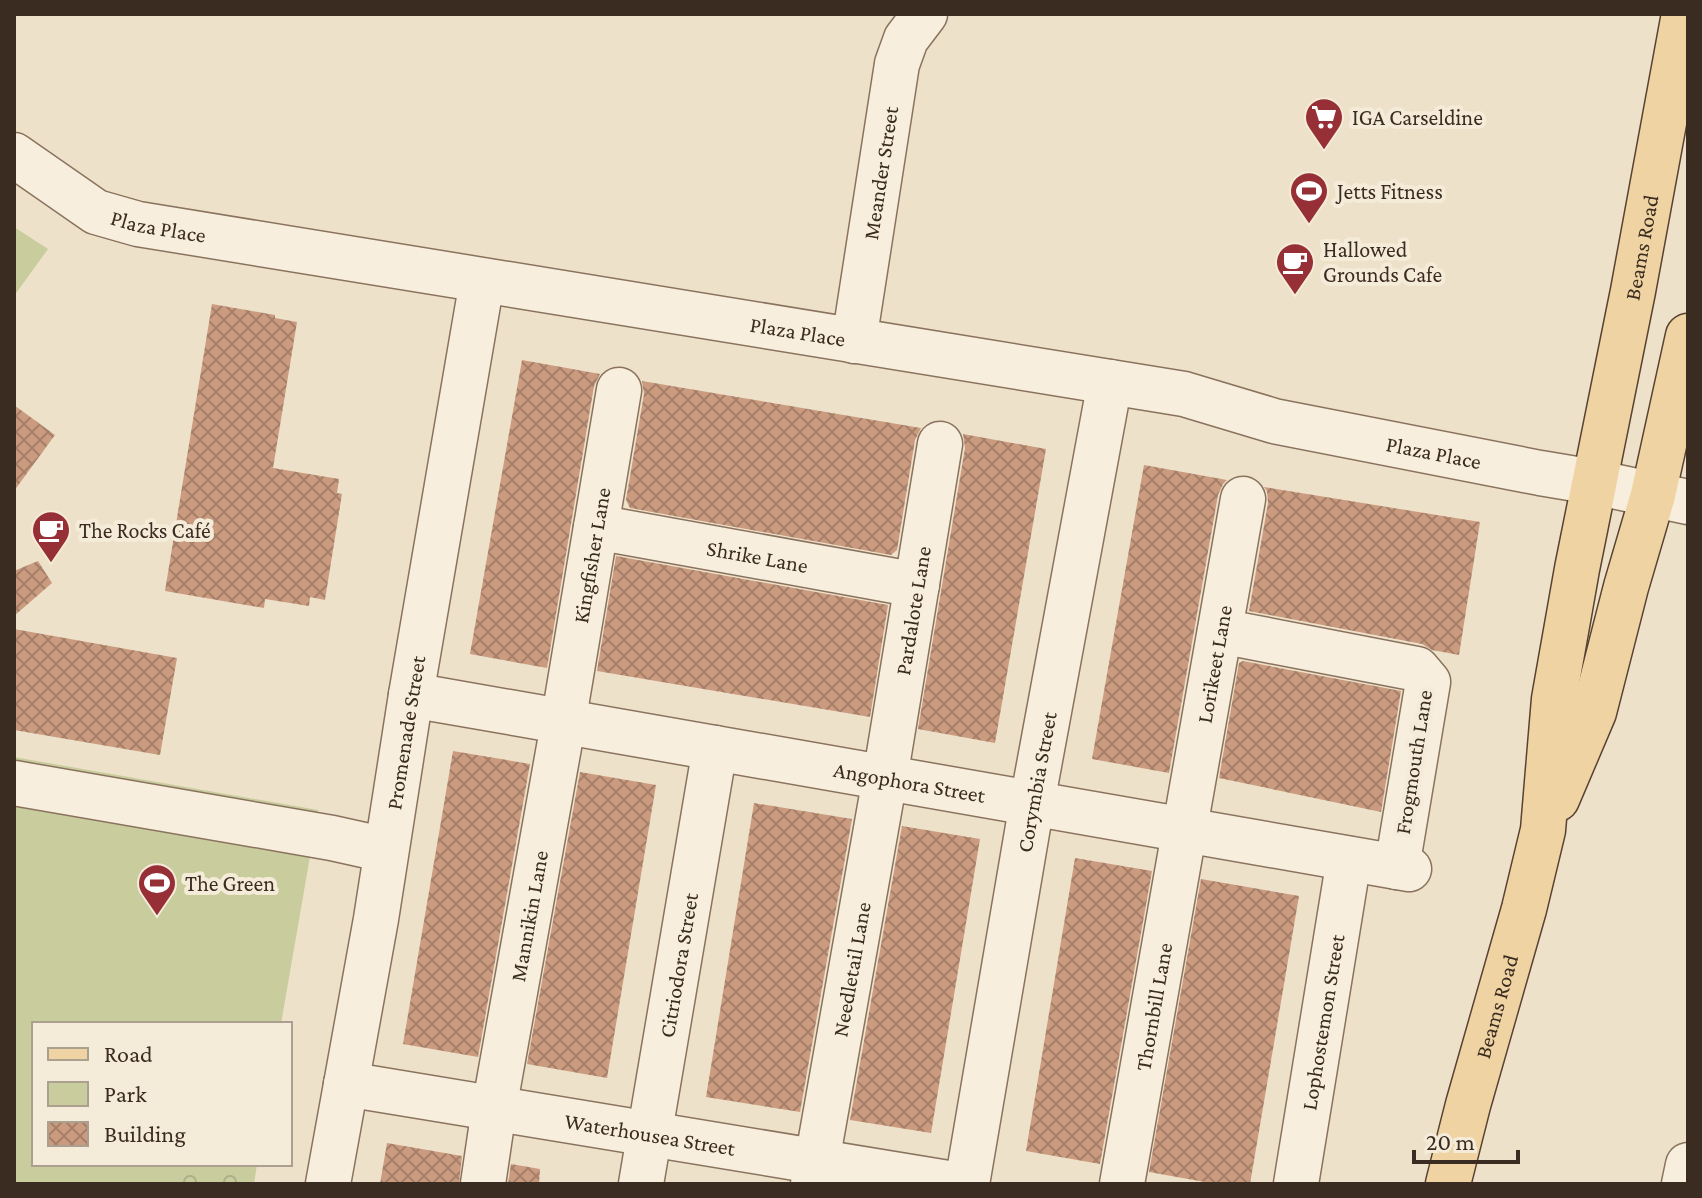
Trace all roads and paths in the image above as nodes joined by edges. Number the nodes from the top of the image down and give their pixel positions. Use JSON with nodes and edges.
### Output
{"nodes":[{"id":1,"x":925,"y":14,"type":"edge"},
{"id":2,"x":1684,"y":14,"type":"edge"},
{"id":3,"x":14,"y":155,"type":"edge"},
{"id":4,"x":482,"y":281,"type":"junction"},
{"id":5,"x":1688,"y":336,"type":"edge"},
{"id":6,"x":854,"y":341,"type":"junction"},
{"id":7,"x":1110,"y":382,"type":"junction"},
{"id":8,"x":619,"y":390,"type":"dead end"},
{"id":9,"x":940,"y":444,"type":"dead end"},
{"id":10,"x":1594,"y":482,"type":"junction"},
{"id":11,"x":1670,"y":498,"type":"edge"},
{"id":12,"x":1243,"y":499,"type":"dead end"},
{"id":13,"x":596,"y":527,"type":"junction"},
{"id":14,"x":917,"y":585,"type":"junction"},
{"id":15,"x":1220,"y":631,"type":"junction"},
{"id":16,"x":411,"y":695,"type":"junction"},
{"id":17,"x":563,"y":722,"type":"junction"},
{"id":18,"x":715,"y":748,"type":"junction"},
{"id":19,"x":885,"y":778,"type":"junction"},
{"id":20,"x":14,"y":783,"type":"edge"},
{"id":21,"x":1032,"y":803,"type":"junction"},
{"id":22,"x":1184,"y":830,"type":"junction"},
{"id":23,"x":1543,"y":830,"type":"junction"},
{"id":24,"x":386,"y":850,"type":"junction"},
{"id":25,"x":1349,"y":859,"type":"junction"},
{"id":26,"x":1403,"y":868,"type":"joint"},
{"id":27,"x":346,"y":1084,"type":"junction"},
{"id":28,"x":494,"y":1109,"type":"junction"},
{"id":29,"x":649,"y":1134,"type":"junction"},
{"id":30,"x":1688,"y":1165,"type":"edge"},
{"id":31,"x":815,"y":1173,"type":"edge"},
{"id":32,"x":328,"y":1184,"type":"edge"},
{"id":33,"x":483,"y":1184,"type":"edge"},
{"id":34,"x":641,"y":1184,"type":"edge"},
{"id":35,"x":954,"y":1184,"type":"edge"},
{"id":36,"x":967,"y":1184,"type":"edge"},
{"id":37,"x":1122,"y":1184,"type":"edge"},
{"id":38,"x":1296,"y":1184,"type":"edge"},
{"id":39,"x":1448,"y":1184,"type":"edge"},
{"id":40,"x":1684,"y":1184,"type":"edge"}],
"edges":[{"from":1,"to":6,"type":"street","name":"Meander Street"},
{"from":2,"to":10,"type":"main road","name":"Beams Road"},
{"from":3,"to":4,"type":"street","name":"Plaza Place"},
{"from":4,"to":6,"type":"street","name":"Plaza Place"},
{"from":4,"to":16,"type":"street","name":"Promenade Street"},
{"from":5,"to":11,"type":"main road","name":"Beams Road"},
{"from":6,"to":7,"type":"street","name":"Plaza Place"},
{"from":7,"to":10,"type":"street","name":"Plaza Place"},
{"from":7,"to":21,"type":"street","name":"Corymbia Street"},
{"from":8,"to":13,"type":"street","name":"Kingfisher Lane"},
{"from":9,"to":14,"type":"street","name":"Pardalote Lane"},
{"from":10,"to":11,"type":"street"},
{"from":10,"to":23,"type":"main road","name":"Beams Road"},
{"from":11,"to":23,"type":"main road","name":"Beams Road"},
{"from":12,"to":15,"type":"street","name":"Lorikeet Lane"},
{"from":13,"to":14,"type":"street","name":"Shrike Lane"},
{"from":13,"to":17,"type":"street","name":"Kingfisher Lane"},
{"from":14,"to":19,"type":"street","name":"Pardalote Lane"},
{"from":15,"to":22,"type":"street","name":"Lorikeet Lane"},
{"from":15,"to":26,"type":"street","name":"Frogmouth Lane"},
{"from":16,"to":17,"type":"street","name":"Angophora Street"},
{"from":16,"to":24,"type":"street","name":"Promenade Street"},
{"from":17,"to":18,"type":"street","name":"Angophora Street"},
{"from":17,"to":28,"type":"street","name":"Mannikin Lane"},
{"from":18,"to":19,"type":"street","name":"Angophora Street"},
{"from":18,"to":29,"type":"street","name":"Citriodora Street"},
{"from":19,"to":21,"type":"street","name":"Angophora Street"},
{"from":19,"to":31,"type":"street","name":"Needletail Lane"},
{"from":20,"to":24,"type":"street"},
{"from":21,"to":22,"type":"street","name":"Angophora Street"},
{"from":21,"to":36,"type":"street","name":"Corymbia Street"},
{"from":22,"to":25,"type":"street","name":"Angophora Street"},
{"from":22,"to":37,"type":"street","name":"Thornbill Lane"},
{"from":23,"to":39,"type":"main road","name":"Beams Road"},
{"from":24,"to":27,"type":"street","name":"Promenade Street"},
{"from":25,"to":26,"type":"street","name":"Angophora Street"},
{"from":25,"to":38,"type":"street","name":"Lophostemon Street"},
{"from":27,"to":28,"type":"street","name":"Waterhousea Street"},
{"from":27,"to":32,"type":"street","name":"Promenade Street"},
{"from":28,"to":29,"type":"street","name":"Waterhousea Street"},
{"from":28,"to":33,"type":"street","name":"Mannikin Lane"},
{"from":29,"to":31,"type":"street","name":"Waterhousea Street"},
{"from":29,"to":34,"type":"street","name":"Citriodora Street"},
{"from":30,"to":40,"type":"street"},
{"from":31,"to":35,"type":"street","name":"Waterhousea Street"}]}
